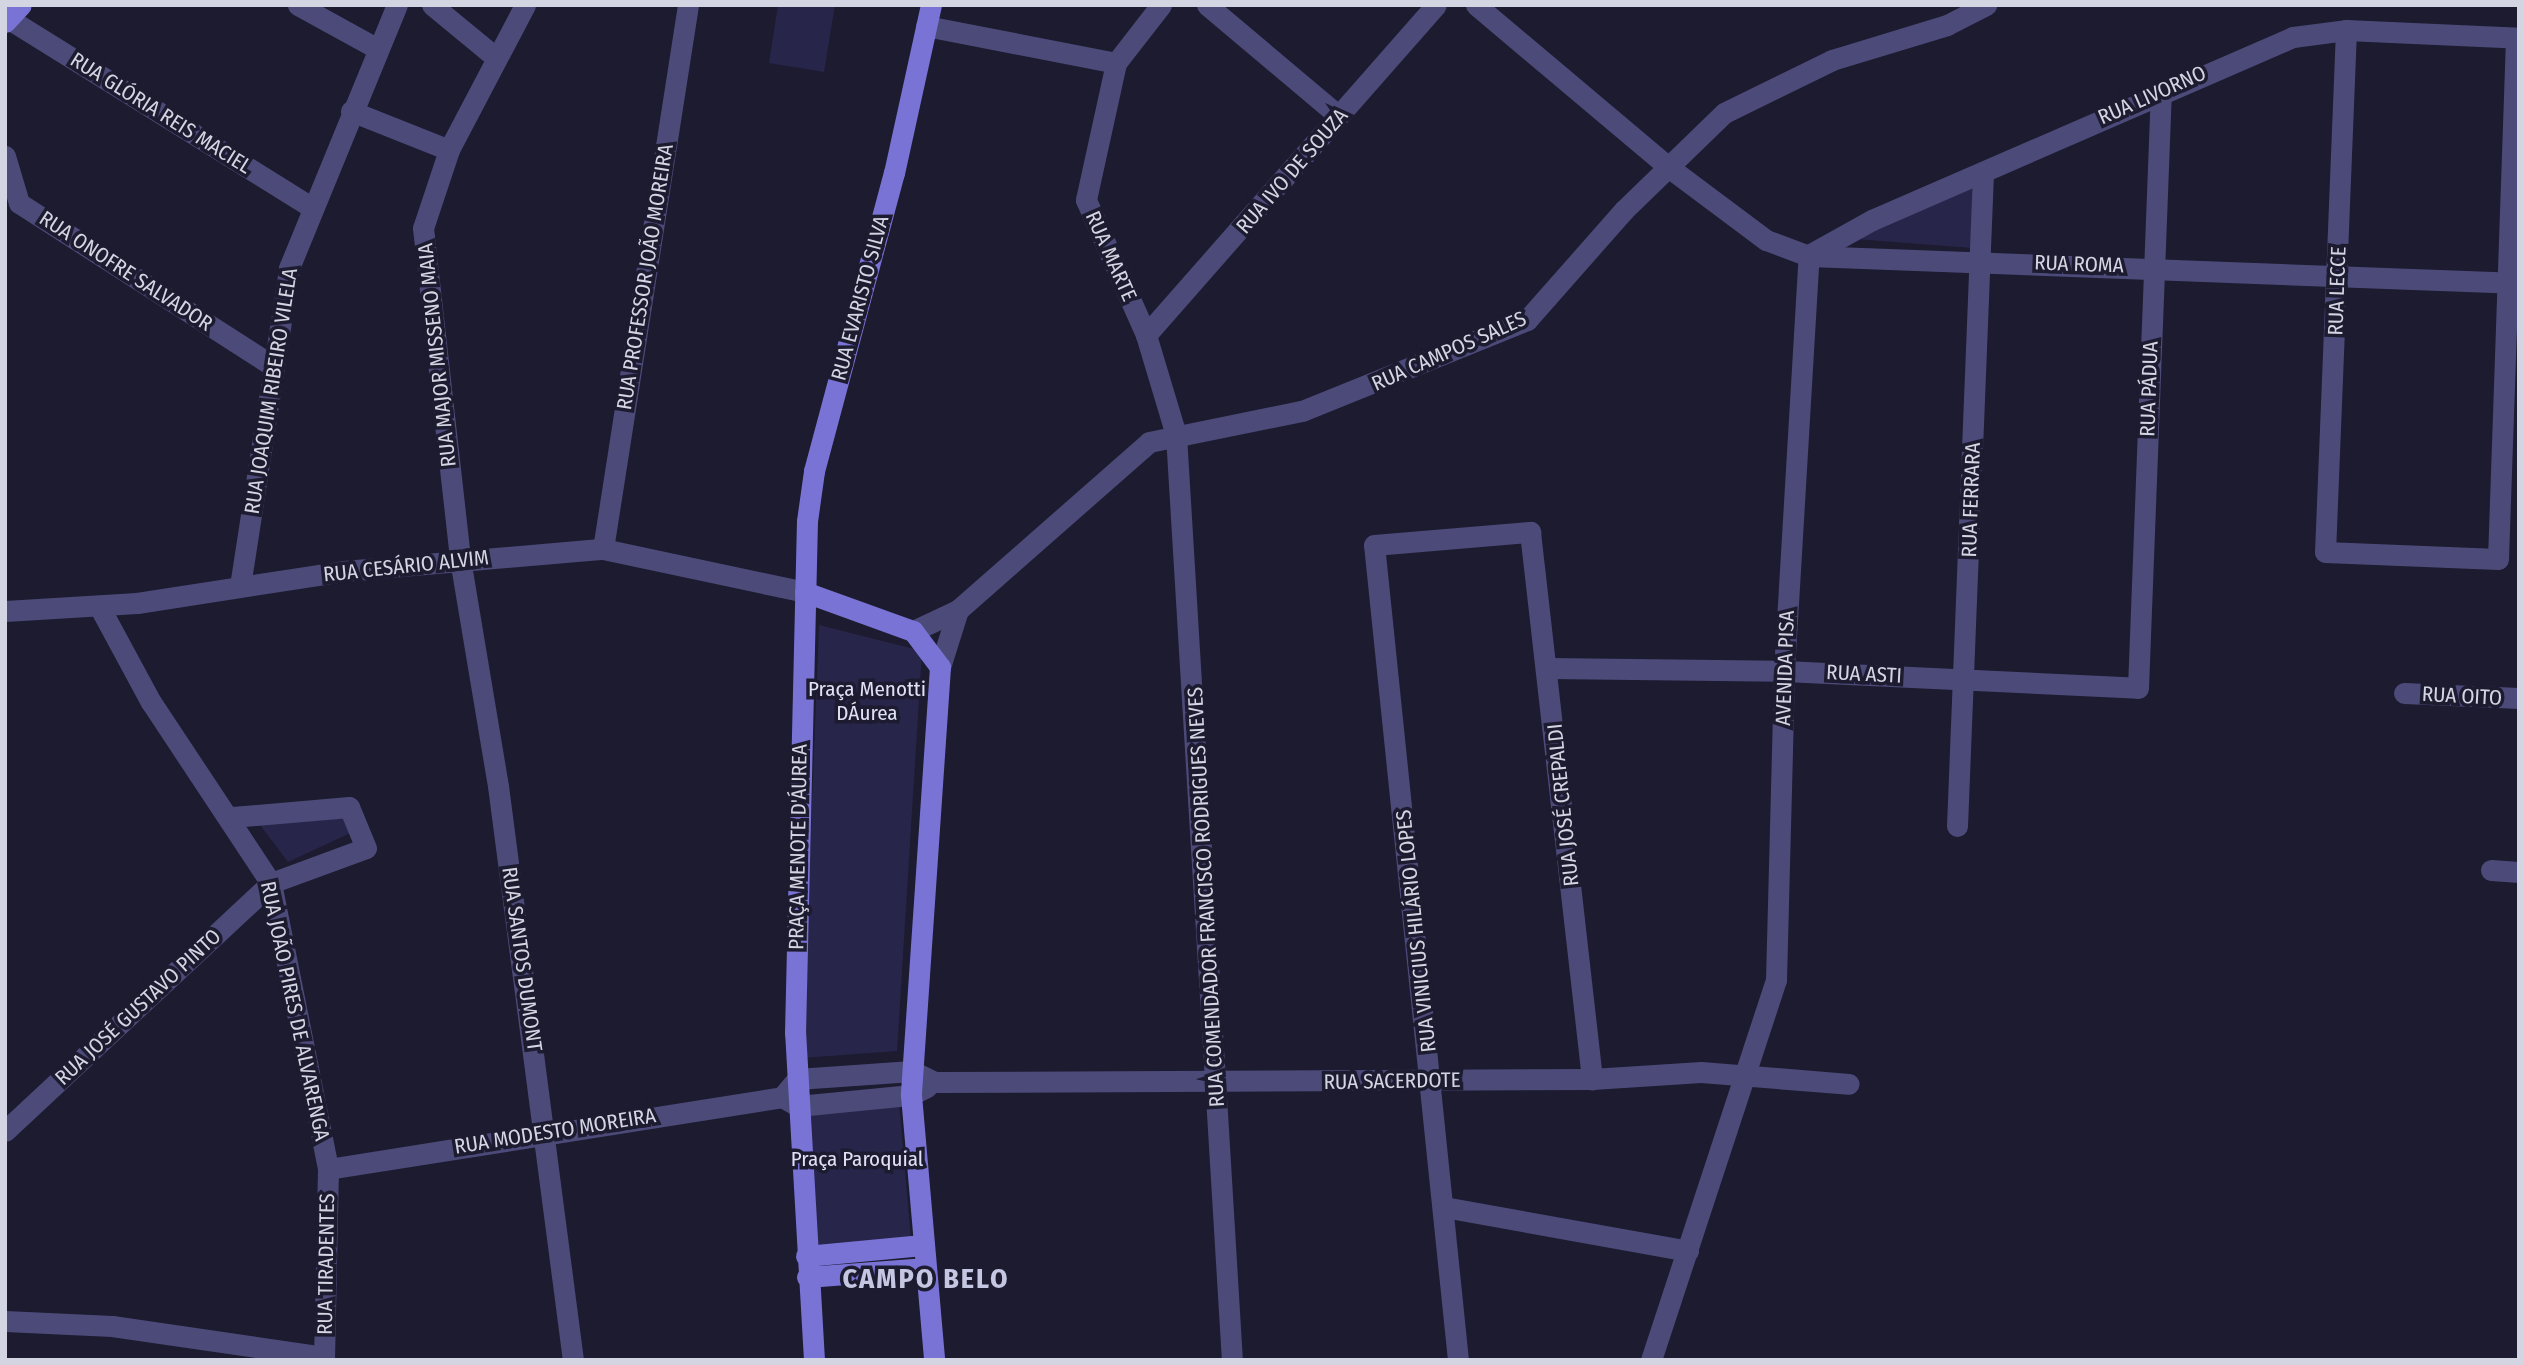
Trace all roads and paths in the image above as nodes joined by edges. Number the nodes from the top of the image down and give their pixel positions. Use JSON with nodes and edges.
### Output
{"nodes":[{"id":1,"x":298,"y":5,"type":"edge"},
{"id":2,"x":397,"y":5,"type":"edge"},
{"id":3,"x":432,"y":5,"type":"edge"},
{"id":4,"x":525,"y":5,"type":"edge"},
{"id":5,"x":688,"y":5,"type":"edge"},
{"id":6,"x":1161,"y":5,"type":"edge"},
{"id":7,"x":1207,"y":5,"type":"edge"},
{"id":8,"x":1436,"y":5,"type":"edge"},
{"id":9,"x":1476,"y":5,"type":"edge"},
{"id":10,"x":1986,"y":5,"type":"edge"},
{"id":11,"x":12,"y":15,"type":"edge"},
{"id":12,"x":928,"y":15,"type":"edge"},
{"id":13,"x":2346,"y":30,"type":"junction"},
{"id":14,"x":2517,"y":38,"type":"edge"},
{"id":15,"x":378,"y":50,"type":"junction"},
{"id":16,"x":494,"y":56,"type":"junction"},
{"id":17,"x":1116,"y":63,"type":"junction"},
{"id":18,"x":2161,"y":90,"type":"junction"},
{"id":19,"x":351,"y":111,"type":"junction"},
{"id":20,"x":1339,"y":116,"type":"junction"},
{"id":21,"x":449,"y":150,"type":"junction"},
{"id":22,"x":5,"y":156,"type":"edge"},
{"id":23,"x":1667,"y":166,"type":"junction"},
{"id":24,"x":1983,"y":173,"type":"junction"},
{"id":25,"x":313,"y":208,"type":"junction"},
{"id":26,"x":1809,"y":256,"type":"junction"},
{"id":27,"x":1978,"y":260,"type":"junction"},
{"id":28,"x":2154,"y":268,"type":"junction"},
{"id":29,"x":2338,"y":273,"type":"junction"},
{"id":30,"x":2513,"y":283,"type":"edge"},
{"id":31,"x":1146,"y":335,"type":"junction"},
{"id":32,"x":274,"y":367,"type":"junction"},
{"id":33,"x":1175,"y":435,"type":"junction"},
{"id":34,"x":1530,"y":532,"type":"joint"},
{"id":35,"x":603,"y":549,"type":"junction"},
{"id":36,"x":460,"y":559,"type":"junction"},
{"id":37,"x":240,"y":586,"type":"junction"},
{"id":38,"x":805,"y":592,"type":"junction"},
{"id":39,"x":99,"y":607,"type":"junction"},
{"id":40,"x":958,"y":610,"type":"junction"},
{"id":41,"x":5,"y":611,"type":"edge"},
{"id":42,"x":914,"y":631,"type":"junction"},
{"id":43,"x":940,"y":667,"type":"junction"},
{"id":44,"x":1548,"y":668,"type":"junction"},
{"id":45,"x":1784,"y":671,"type":"junction"},
{"id":46,"x":1964,"y":679,"type":"junction"},
{"id":47,"x":2138,"y":688,"type":"joint"},
{"id":48,"x":2404,"y":693,"type":"dead end"},
{"id":49,"x":2519,"y":698,"type":"edge"},
{"id":50,"x":232,"y":817,"type":"junction"},
{"id":51,"x":1957,"y":826,"type":"dead end"},
{"id":52,"x":2491,"y":870,"type":"dead end"},
{"id":53,"x":2519,"y":872,"type":"edge"},
{"id":54,"x":271,"y":883,"type":"junction"},
{"id":55,"x":912,"y":1071,"type":"junction"},
{"id":56,"x":1745,"y":1075,"type":"junction"},
{"id":57,"x":797,"y":1079,"type":"junction"},
{"id":58,"x":1592,"y":1079,"type":"junction"},
{"id":59,"x":1432,"y":1081,"type":"junction"},
{"id":60,"x":935,"y":1082,"type":"junction"},
{"id":61,"x":1215,"y":1083,"type":"junction"},
{"id":62,"x":1849,"y":1084,"type":"dead end"},
{"id":63,"x":911,"y":1095,"type":"junction"},
{"id":64,"x":790,"y":1102,"type":"junction"},
{"id":65,"x":5,"y":1131,"type":"edge"},
{"id":66,"x":546,"y":1131,"type":"junction"},
{"id":67,"x":328,"y":1169,"type":"junction"},
{"id":68,"x":1444,"y":1207,"type":"junction"},
{"id":69,"x":922,"y":1245,"type":"junction"},
{"id":70,"x":1688,"y":1251,"type":"junction"},
{"id":71,"x":806,"y":1266,"type":"junction"},
{"id":72,"x":923,"y":1268,"type":"junction"},
{"id":73,"x":5,"y":1321,"type":"edge"},
{"id":74,"x":324,"y":1358,"type":"edge"},
{"id":75,"x":573,"y":1360,"type":"edge"},
{"id":76,"x":814,"y":1360,"type":"edge"},
{"id":77,"x":934,"y":1360,"type":"edge"},
{"id":78,"x":1232,"y":1360,"type":"edge"},
{"id":79,"x":1458,"y":1360,"type":"edge"},
{"id":80,"x":1651,"y":1360,"type":"edge"}],
"edges":[{"from":1,"to":15,"type":"street"},
{"from":2,"to":15,"type":"street","name":"RUA JOAQUIM RIBEIRO VILELA"},
{"from":3,"to":16,"type":"street"},
{"from":4,"to":16,"type":"street","name":"RUA MAJOR MISSENO MAIA"},
{"from":5,"to":35,"type":"street","name":"RUA PROFESSOR JOÃO MOREIRA"},
{"from":6,"to":17,"type":"street","name":"RUA MARTE"},
{"from":7,"to":20,"type":"street"},
{"from":8,"to":20,"type":"street","name":"RUA IVO DE SOUZA"},
{"from":9,"to":23,"type":"street","name":"RUA ROMA"},
{"from":10,"to":23,"type":"street","name":"RUA CAMPOS SALES"},
{"from":11,"to":25,"type":"street","name":"RUA GLÓRIA REIS MACIEL"},
{"from":12,"to":17,"type":"street"},
{"from":12,"to":38,"type":"main road","name":"RUA EVARISTO SILVA"},
{"from":13,"to":14,"type":"street","name":"RUA LIVORNO"},
{"from":13,"to":18,"type":"street","name":"RUA LIVORNO"},
{"from":13,"to":29,"type":"street","name":"RUA LECCE"},
{"from":14,"to":30,"type":"street"},
{"from":15,"to":19,"type":"street","name":"RUA JOAQUIM RIBEIRO VILELA"},
{"from":16,"to":21,"type":"street","name":"RUA MAJOR MISSENO MAIA"},
{"from":17,"to":31,"type":"street","name":"RUA MARTE"},
{"from":18,"to":24,"type":"street","name":"RUA LIVORNO"},
{"from":18,"to":28,"type":"street","name":"RUA PÁDUA"},
{"from":19,"to":21,"type":"street"},
{"from":19,"to":25,"type":"street","name":"RUA JOAQUIM RIBEIRO VILELA"},
{"from":20,"to":31,"type":"street","name":"RUA IVO DE SOUZA"},
{"from":21,"to":36,"type":"street","name":"RUA MAJOR MISSENO MAIA"},
{"from":22,"to":32,"type":"street","name":"RUA ONOFRE SALVADOR"},
{"from":23,"to":26,"type":"street","name":"RUA ROMA"},
{"from":23,"to":33,"type":"street","name":"RUA CAMPOS SALES"},
{"from":24,"to":26,"type":"street","name":"RUA LIVORNO"},
{"from":24,"to":27,"type":"street","name":"RUA FERRARA"},
{"from":25,"to":32,"type":"street","name":"RUA JOAQUIM RIBEIRO VILELA"},
{"from":26,"to":27,"type":"street","name":"RUA ROMA"},
{"from":26,"to":45,"type":"street","name":"AVENIDA PISA"},
{"from":27,"to":28,"type":"street","name":"RUA ROMA"},
{"from":27,"to":46,"type":"street","name":"RUA FERRARA"},
{"from":28,"to":29,"type":"street","name":"RUA ROMA"},
{"from":28,"to":47,"type":"street","name":"RUA PÁDUA"},
{"from":29,"to":30,"type":"street","name":"RUA ROMA"},
{"from":29,"to":30,"type":"street","name":"RUA LECCE"},
{"from":31,"to":33,"type":"street","name":"RUA MARTE"},
{"from":32,"to":37,"type":"street","name":"RUA JOAQUIM RIBEIRO VILELA"},
{"from":33,"to":40,"type":"street","name":"RUA CAMPOS SALES"},
{"from":33,"to":61,"type":"street","name":"RUA COMENDADOR FRANCISCO RODRIGUES NEVES"},
{"from":34,"to":44,"type":"street","name":"RUA JOSÉ CREPALDI"},
{"from":34,"to":59,"type":"street","name":"RUA VINICIUS HILÁRIO LOPES"},
{"from":35,"to":36,"type":"street","name":"RUA CESÁRIO ALVIM"},
{"from":35,"to":38,"type":"street","name":"RUA CESÁRIO ALVIM"},
{"from":36,"to":37,"type":"street","name":"RUA CESÁRIO ALVIM"},
{"from":36,"to":66,"type":"street","name":"RUA SANTOS DUMONT"},
{"from":37,"to":39,"type":"street","name":"RUA CESÁRIO ALVIM"},
{"from":38,"to":42,"type":"main road"},
{"from":38,"to":57,"type":"main road","name":"PRAÇA MENOTE D'ÁUREA"},
{"from":39,"to":41,"type":"street","name":"RUA CESÁRIO ALVIM"},
{"from":39,"to":50,"type":"street","name":"RUA JOÃO PIRES DE ALVARENGA"},
{"from":40,"to":42,"type":"street","name":"RUA CAMPOS SALES"},
{"from":40,"to":43,"type":"street"},
{"from":42,"to":43,"type":"main road"},
{"from":43,"to":55,"type":"main road"},
{"from":44,"to":45,"type":"street","name":"RUA ASTI"},
{"from":44,"to":58,"type":"street","name":"RUA JOSÉ CREPALDI"},
{"from":45,"to":46,"type":"street","name":"RUA ASTI"},
{"from":45,"to":56,"type":"street","name":"AVENIDA PISA"},
{"from":46,"to":47,"type":"street","name":"RUA ASTI"},
{"from":46,"to":51,"type":"street","name":"RUA FERRARA"},
{"from":48,"to":49,"type":"street","name":"RUA OITO"},
{"from":50,"to":54,"type":"street","name":"RUA JOÃO PIRES DE ALVARENGA"},
{"from":50,"to":54,"type":"street"},
{"from":52,"to":53,"type":"street"},
{"from":54,"to":65,"type":"street","name":"RUA JOSÉ GUSTAVO PINTO"},
{"from":54,"to":67,"type":"street","name":"RUA JOÃO PIRES DE ALVARENGA"},
{"from":55,"to":57,"type":"street"},
{"from":55,"to":60,"type":"street","name":"RUA SACERDOTE"},
{"from":55,"to":63,"type":"main road"},
{"from":56,"to":58,"type":"street","name":"RUA SACERDOTE"},
{"from":56,"to":62,"type":"street","name":"RUA SACERDOTE"},
{"from":56,"to":70,"type":"street","name":"AVENIDA PISA"},
{"from":57,"to":64,"type":"main road","name":"PRAÇA MENOTE D'ÁUREA"},
{"from":58,"to":59,"type":"street","name":"RUA SACERDOTE"},
{"from":59,"to":61,"type":"street","name":"RUA SACERDOTE"},
{"from":59,"to":68,"type":"street","name":"RUA VINICIUS HILÁRIO LOPES"},
{"from":60,"to":61,"type":"street","name":"RUA SACERDOTE"},
{"from":60,"to":63,"type":"street","name":"RUA SACERDOTE"},
{"from":61,"to":78,"type":"street","name":"RUA COMENDADOR FRANCISCO RODRIGUES NEVES"},
{"from":63,"to":64,"type":"street"},
{"from":63,"to":69,"type":"main road"},
{"from":64,"to":66,"type":"street","name":"RUA MODESTO MOREIRA"},
{"from":64,"to":71,"type":"main road","name":"PRAÇA MENOTE D'ÁUREA"},
{"from":66,"to":67,"type":"street","name":"RUA MODESTO MOREIRA"},
{"from":66,"to":75,"type":"street","name":"RUA SANTOS DUMONT"},
{"from":67,"to":74,"type":"street","name":"RUA TIRADENTES"},
{"from":68,"to":70,"type":"street"},
{"from":68,"to":79,"type":"street","name":"RUA VINICIUS HILÁRIO LOPES"},
{"from":69,"to":71,"type":"main road"},
{"from":69,"to":72,"type":"main road"},
{"from":70,"to":80,"type":"street","name":"AVENIDA PISA"},
{"from":71,"to":72,"type":"main road"},
{"from":71,"to":76,"type":"main road","name":"PRAÇA MENOTE D'ÁUREA"},
{"from":72,"to":77,"type":"main road"},
{"from":73,"to":74,"type":"street"}]}
